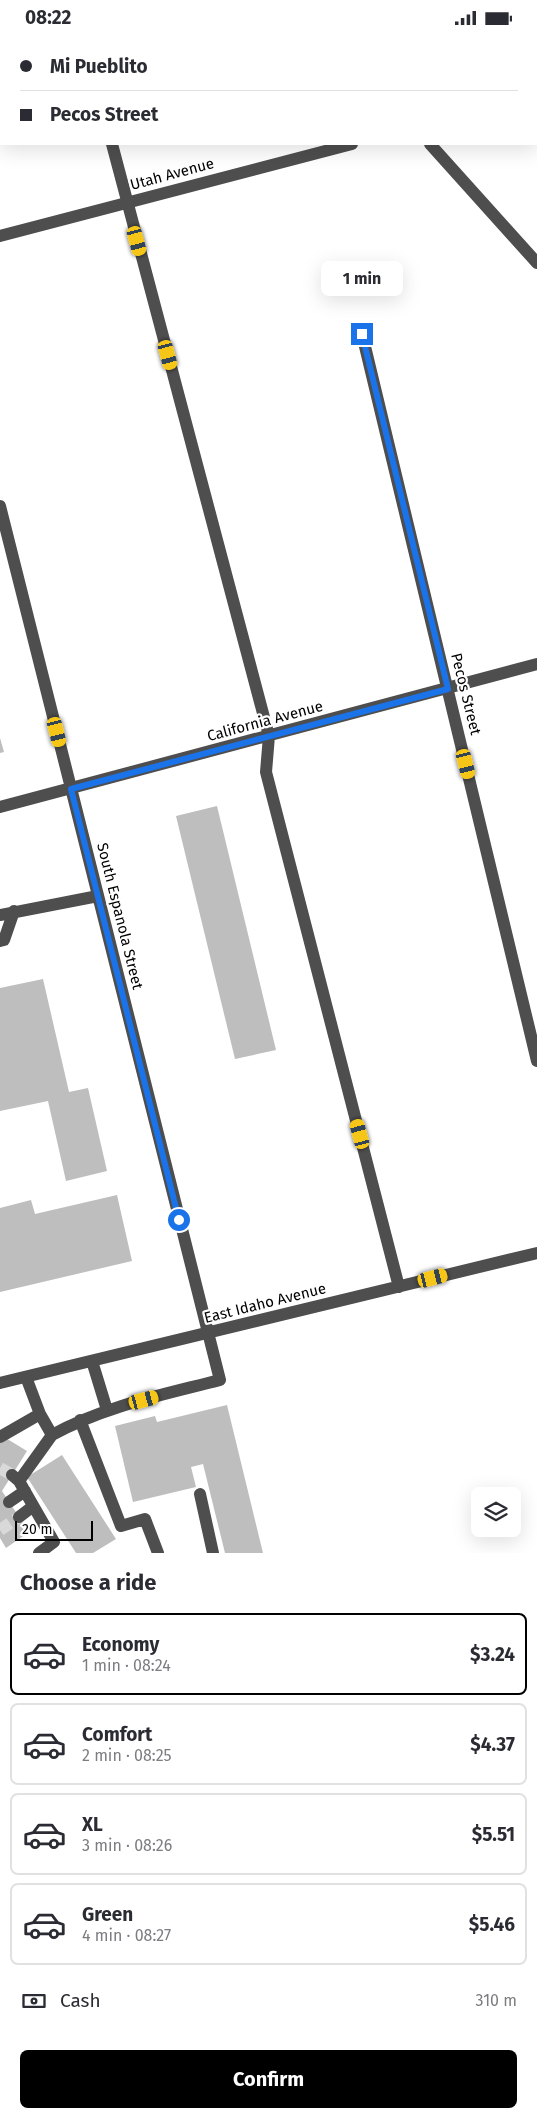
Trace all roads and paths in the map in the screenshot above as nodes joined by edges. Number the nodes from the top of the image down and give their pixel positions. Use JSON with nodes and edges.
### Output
{"nodes":[{"id":1,"x":112,"y":145,"type":"edge"},
{"id":2,"x":348,"y":145,"type":"edge"},
{"id":3,"x":431,"y":145,"type":"edge"},
{"id":4,"x":127,"y":203,"type":"junction"},
{"id":5,"x":0,"y":236,"type":"edge"},
{"id":6,"x":537,"y":263,"type":"edge"},
{"id":7,"x":362,"y":334,"type":"dead end"},
{"id":8,"x":0,"y":506,"type":"edge"},
{"id":9,"x":537,"y":664,"type":"edge"},
{"id":10,"x":448,"y":689,"type":"junction"},
{"id":11,"x":269,"y":736,"type":"junction"},
{"id":12,"x":71,"y":789,"type":"junction"},
{"id":13,"x":0,"y":807,"type":"edge"},
{"id":14,"x":98,"y":896,"type":"junction"},
{"id":15,"x":0,"y":909,"type":"edge"},
{"id":16,"x":14,"y":911,"type":"junction"},
{"id":17,"x":0,"y":915,"type":"edge"},
{"id":18,"x":0,"y":923,"type":"edge"},
{"id":19,"x":0,"y":941,"type":"edge"},
{"id":20,"x":537,"y":1061,"type":"edge"},
{"id":21,"x":537,"y":1253,"type":"edge"},
{"id":22,"x":399,"y":1287,"type":"junction"},
{"id":23,"x":208,"y":1334,"type":"junction"},
{"id":24,"x":92,"y":1361,"type":"junction"},
{"id":25,"x":26,"y":1377,"type":"junction"},
{"id":26,"x":0,"y":1383,"type":"edge"},
{"id":27,"x":107,"y":1410,"type":"junction"},
{"id":28,"x":40,"y":1414,"type":"junction"},
{"id":29,"x":80,"y":1419,"type":"junction"},
{"id":30,"x":52,"y":1435,"type":"junction"},
{"id":31,"x":0,"y":1437,"type":"edge"},
{"id":32,"x":18,"y":1482,"type":"junction"},
{"id":33,"x":200,"y":1494,"type":"dead end"},
{"id":34,"x":9,"y":1502,"type":"dead end"},
{"id":35,"x":32,"y":1507,"type":"junction"},
{"id":36,"x":19,"y":1517,"type":"tunnel mouth"},
{"id":37,"x":39,"y":1553,"type":"edge"},
{"id":38,"x":158,"y":1553,"type":"edge"},
{"id":39,"x":213,"y":1553,"type":"edge"}],
"edges":[{"from":1,"to":4,"type":"street"},
{"from":2,"to":4,"type":"street","name":"Utah Avenue"},
{"from":3,"to":6,"type":"street"},
{"from":4,"to":5,"type":"street","name":"Utah Avenue"},
{"from":4,"to":11,"type":"street"},
{"from":7,"to":10,"type":"street","name":"Pecos Street"},
{"from":8,"to":12,"type":"street","name":"South Espanola Street"},
{"from":9,"to":10,"type":"street","name":"California Avenue"},
{"from":10,"to":11,"type":"street","name":"California Avenue"},
{"from":10,"to":20,"type":"street","name":"Pecos Street"},
{"from":11,"to":12,"type":"street","name":"California Avenue"},
{"from":11,"to":22,"type":"street"},
{"from":12,"to":13,"type":"street","name":"California Avenue"},
{"from":12,"to":14,"type":"street","name":"South Espanola Street"},
{"from":14,"to":16,"type":"street"},
{"from":14,"to":23,"type":"street","name":"South Espanola Street"},
{"from":15,"to":16,"type":"street"},
{"from":16,"to":17,"type":"street"},
{"from":16,"to":18,"type":"street"},
{"from":16,"to":19,"type":"street"},
{"from":21,"to":22,"type":"street","name":"East Idaho Avenue"},
{"from":22,"to":23,"type":"street","name":"East Idaho Avenue"},
{"from":23,"to":24,"type":"street","name":"East Idaho Avenue"},
{"from":23,"to":27,"type":"street","name":"South Espanola Street"},
{"from":24,"to":25,"type":"street","name":"East Idaho Avenue"},
{"from":24,"to":27,"type":"street"},
{"from":25,"to":26,"type":"street","name":"East Idaho Avenue"},
{"from":25,"to":28,"type":"street"},
{"from":27,"to":29,"type":"street"},
{"from":28,"to":30,"type":"street"},
{"from":28,"to":31,"type":"street"},
{"from":29,"to":30,"type":"street"},
{"from":29,"to":38,"type":"street"},
{"from":30,"to":32,"type":"street"},
{"from":32,"to":34,"type":"street"},
{"from":32,"to":35,"type":"street"},
{"from":33,"to":39,"type":"street"},
{"from":35,"to":36,"type":"street"},
{"from":35,"to":37,"type":"street"}]}
